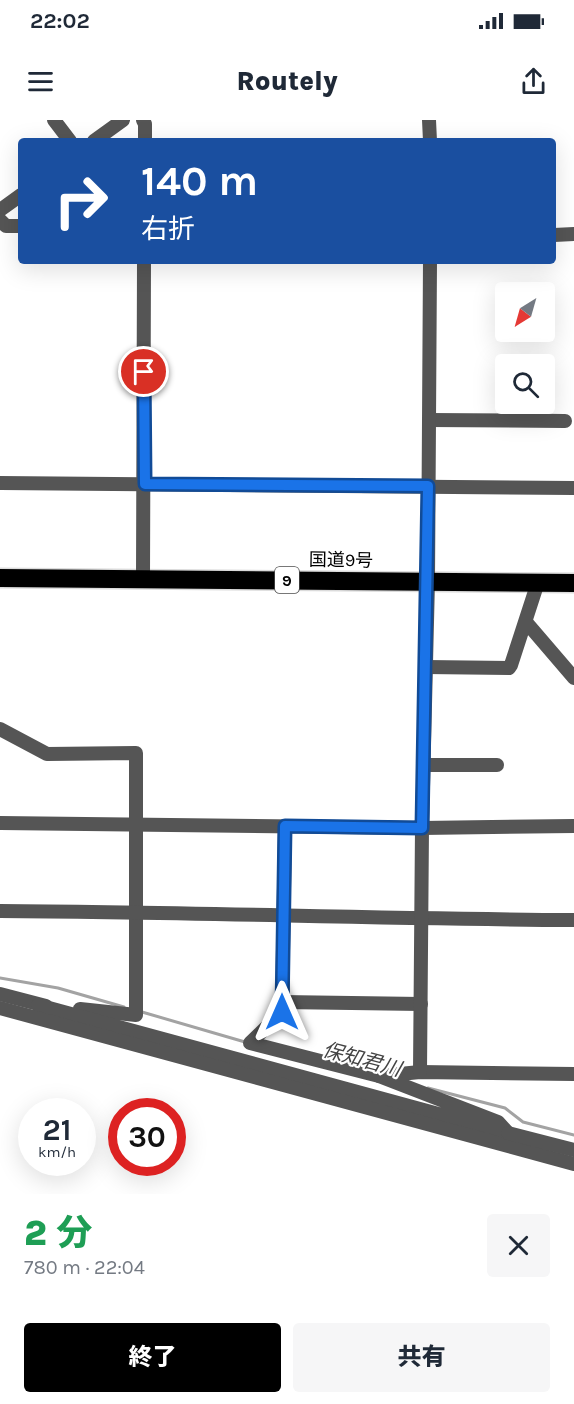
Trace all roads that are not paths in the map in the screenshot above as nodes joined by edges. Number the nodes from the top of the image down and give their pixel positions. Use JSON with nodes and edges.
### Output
{"nodes":[{"id":1,"x":54,"y":120,"type":"edge"},
{"id":2,"x":123,"y":120,"type":"edge"},
{"id":3,"x":143,"y":120,"type":"edge"},
{"id":4,"x":429,"y":120,"type":"edge"},
{"id":5,"x":68,"y":138,"type":"edge"},
{"id":6,"x":98,"y":138,"type":"edge"},
{"id":7,"x":145,"y":138,"type":"edge"},
{"id":8,"x":429,"y":138,"type":"edge"},
{"id":9,"x":18,"y":197,"type":"edge"},
{"id":10,"x":0,"y":210,"type":"edge"},
{"id":11,"x":0,"y":220,"type":"edge"},
{"id":12,"x":18,"y":226,"type":"edge"},
{"id":13,"x":574,"y":234,"type":"edge"},
{"id":14,"x":556,"y":235,"type":"edge"},
{"id":15,"x":144,"y":264,"type":"edge"},
{"id":16,"x":430,"y":264,"type":"edge"},
{"id":17,"x":429,"y":420,"type":"junction"},
{"id":18,"x":565,"y":421,"type":"dead end"},
{"id":19,"x":0,"y":483,"type":"edge"},
{"id":20,"x":145,"y":484,"type":"junction"},
{"id":21,"x":428,"y":486,"type":"junction"},
{"id":22,"x":574,"y":488,"type":"edge"},
{"id":23,"x":0,"y":578,"type":"edge"},
{"id":24,"x":143,"y":579,"type":"junction"},
{"id":25,"x":428,"y":582,"type":"junction"},
{"id":26,"x":538,"y":582,"type":"junction"},
{"id":27,"x":574,"y":583,"type":"edge"},
{"id":28,"x":526,"y":622,"type":"junction"},
{"id":29,"x":426,"y":667,"type":"junction"},
{"id":30,"x":574,"y":678,"type":"edge"},
{"id":31,"x":0,"y":729,"type":"edge"},
{"id":32,"x":424,"y":765,"type":"junction"},
{"id":33,"x":497,"y":765,"type":"dead end"},
{"id":34,"x":0,"y":823,"type":"edge"},
{"id":35,"x":137,"y":824,"type":"junction"},
{"id":36,"x":285,"y":826,"type":"junction"},
{"id":37,"x":574,"y":826,"type":"edge"},
{"id":38,"x":422,"y":828,"type":"junction"},
{"id":39,"x":0,"y":911,"type":"edge"},
{"id":40,"x":136,"y":912,"type":"junction"},
{"id":41,"x":283,"y":915,"type":"junction"},
{"id":42,"x":422,"y":919,"type":"junction"},
{"id":43,"x":574,"y":920,"type":"edge"},
{"id":44,"x":0,"y":994,"type":"edge"},
{"id":45,"x":282,"y":1002,"type":"junction"},
{"id":46,"x":421,"y":1004,"type":"junction"},
{"id":47,"x":38,"y":1005,"type":"junction"},
{"id":48,"x":0,"y":1008,"type":"edge"},
{"id":49,"x":420,"y":1072,"type":"junction"},
{"id":50,"x":574,"y":1074,"type":"edge"},
{"id":51,"x":379,"y":1076,"type":"junction"},
{"id":52,"x":508,"y":1133,"type":"junction"},
{"id":53,"x":574,"y":1150,"type":"edge"},
{"id":54,"x":574,"y":1164,"type":"edge"}],
"edges":[{"from":1,"to":5,"type":"street"},
{"from":2,"to":6,"type":"street"},
{"from":3,"to":7,"type":"street"},
{"from":4,"to":8,"type":"street"},
{"from":9,"to":10,"type":"street"},
{"from":11,"to":12,"type":"street"},
{"from":13,"to":14,"type":"street"},
{"from":15,"to":20,"type":"street"},
{"from":16,"to":17,"type":"street"},
{"from":17,"to":18,"type":"street"},
{"from":17,"to":21,"type":"street"},
{"from":19,"to":20,"type":"street"},
{"from":20,"to":21,"type":"street"},
{"from":20,"to":24,"type":"street"},
{"from":21,"to":22,"type":"street"},
{"from":21,"to":25,"type":"street"},
{"from":23,"to":24,"type":"highway","name":"国道9号","number":"9"},
{"from":24,"to":25,"type":"highway","name":"国道9号","number":"9"},
{"from":25,"to":26,"type":"highway","name":"国道9号","number":"9"},
{"from":25,"to":29,"type":"street"},
{"from":26,"to":27,"type":"highway","name":"国道9号","number":"9"},
{"from":26,"to":28,"type":"street"},
{"from":28,"to":29,"type":"street"},
{"from":28,"to":30,"type":"street"},
{"from":29,"to":32,"type":"street"},
{"from":31,"to":35,"type":"street"},
{"from":32,"to":33,"type":"street"},
{"from":32,"to":38,"type":"street"},
{"from":34,"to":35,"type":"street"},
{"from":35,"to":36,"type":"street"},
{"from":35,"to":40,"type":"street"},
{"from":36,"to":38,"type":"street"},
{"from":36,"to":41,"type":"street"},
{"from":37,"to":38,"type":"street"},
{"from":38,"to":42,"type":"street"},
{"from":39,"to":40,"type":"street"},
{"from":40,"to":41,"type":"street"},
{"from":40,"to":47,"type":"street"},
{"from":41,"to":42,"type":"street"},
{"from":41,"to":45,"type":"street"},
{"from":42,"to":43,"type":"street"},
{"from":42,"to":46,"type":"street"},
{"from":44,"to":47,"type":"street"},
{"from":45,"to":46,"type":"street"},
{"from":45,"to":51,"type":"street"},
{"from":46,"to":49,"type":"street"},
{"from":47,"to":52,"type":"street"},
{"from":48,"to":54,"type":"street"},
{"from":49,"to":50,"type":"street"},
{"from":49,"to":51,"type":"street"},
{"from":51,"to":52,"type":"street"},
{"from":52,"to":53,"type":"street"}]}
